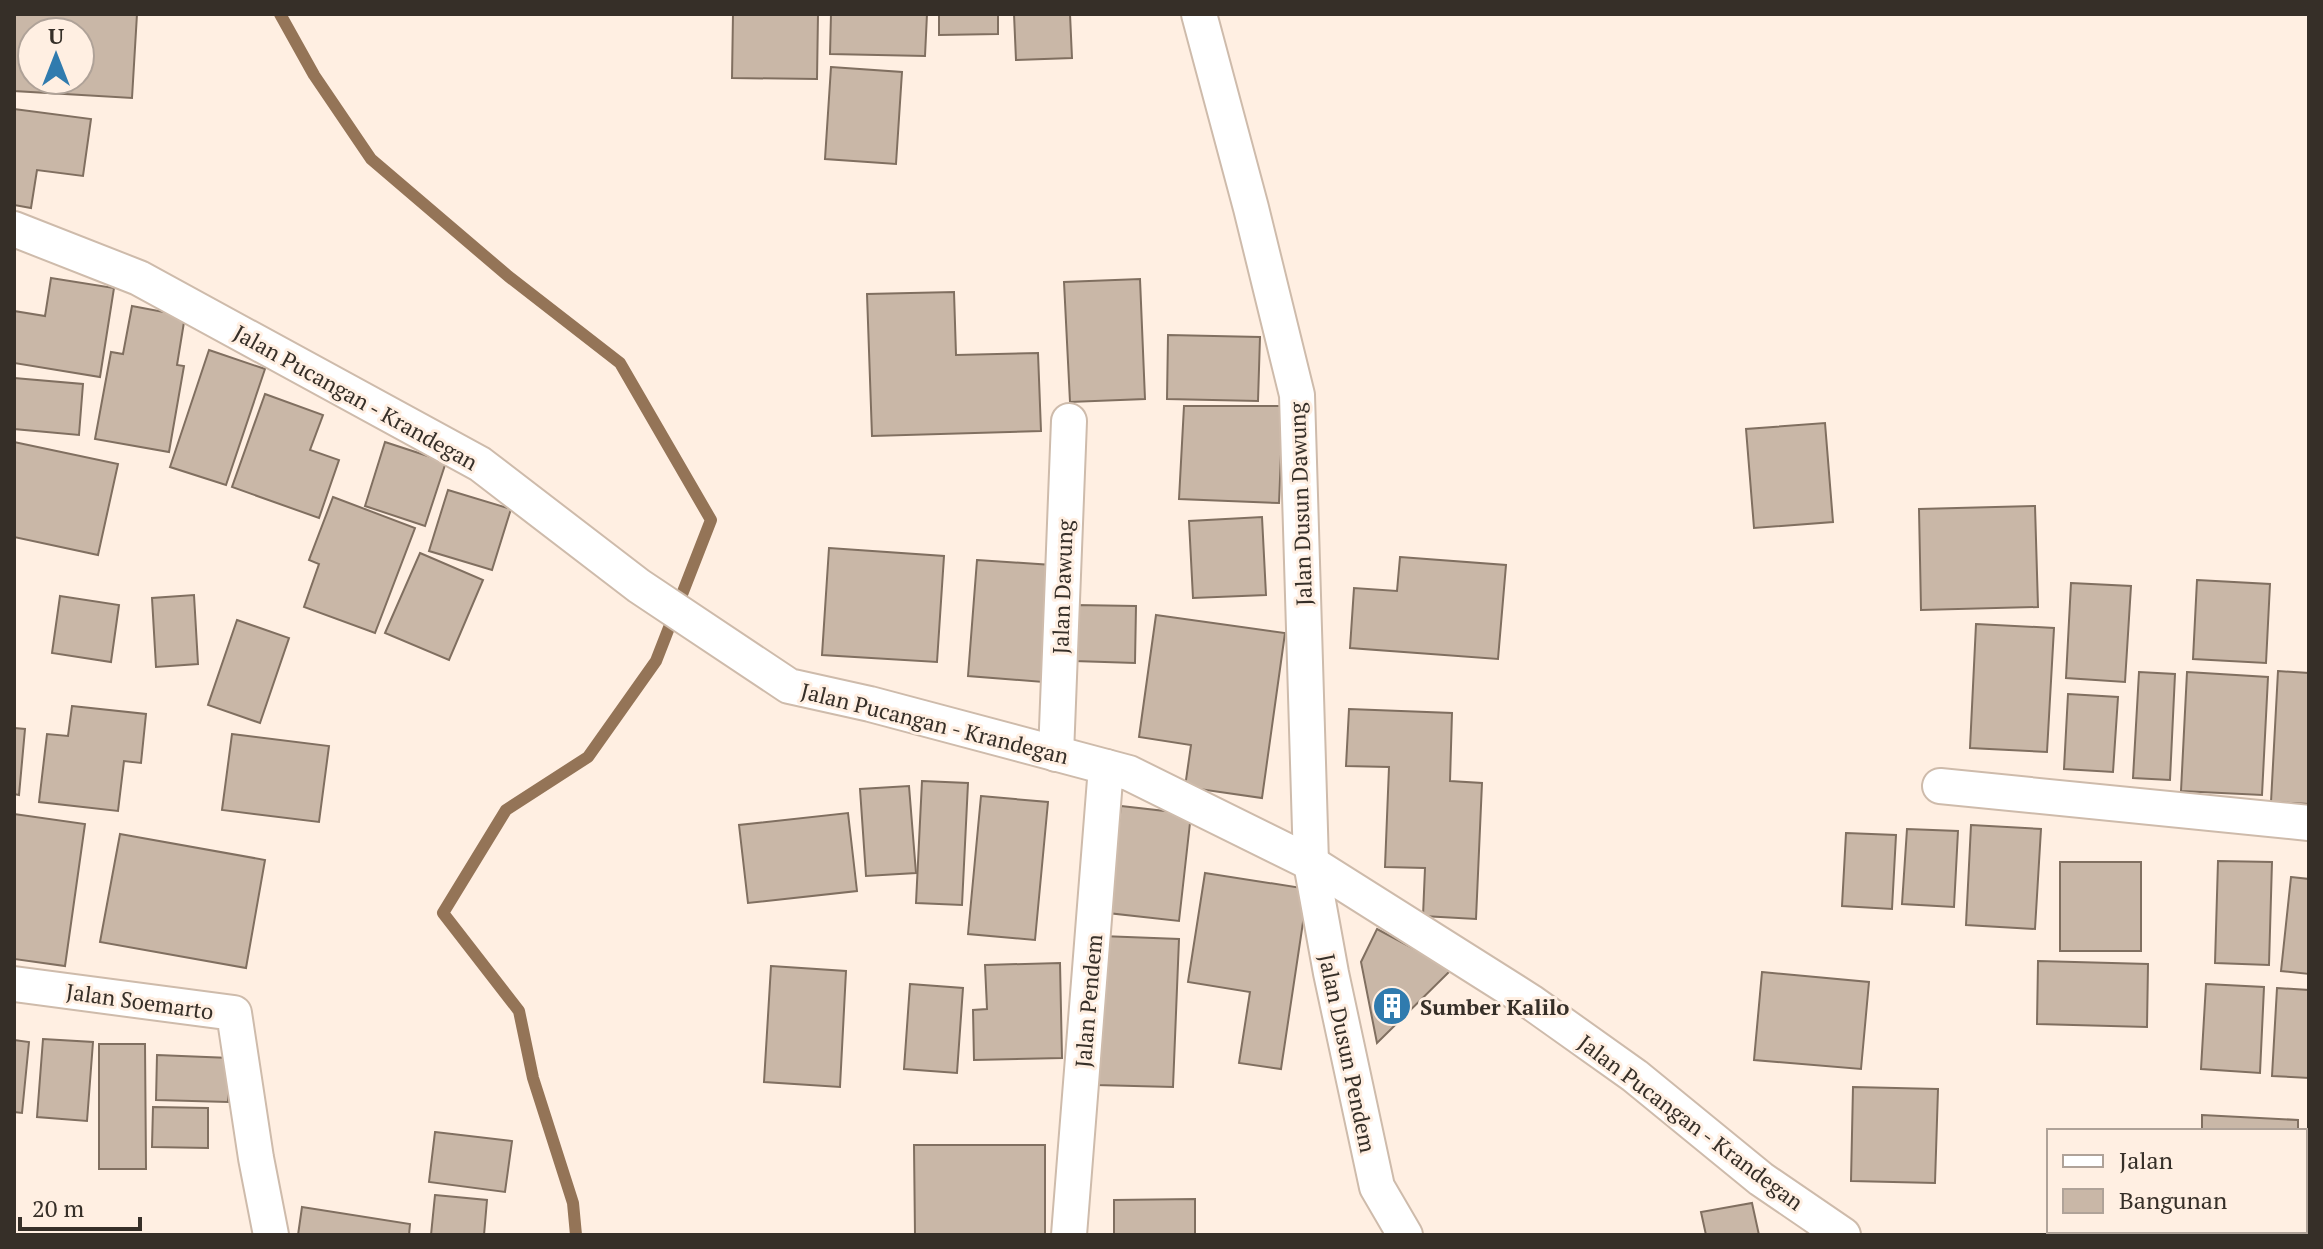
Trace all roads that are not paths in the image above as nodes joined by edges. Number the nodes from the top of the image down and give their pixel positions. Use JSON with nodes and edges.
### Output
{"nodes":[{"id":1,"x":1199,"y":14,"type":"edge"},
{"id":2,"x":14,"y":229,"type":"edge"},
{"id":3,"x":1069,"y":421,"type":"dead end"},
{"id":4,"x":1056,"y":754,"type":"junction"},
{"id":5,"x":1106,"y":767,"type":"junction"},
{"id":6,"x":1940,"y":786,"type":"dead end"},
{"id":7,"x":2309,"y":823,"type":"edge"},
{"id":8,"x":1311,"y":863,"type":"junction"},
{"id":9,"x":14,"y":984,"type":"edge"},
{"id":10,"x":271,"y":1235,"type":"edge"},
{"id":11,"x":1069,"y":1235,"type":"edge"},
{"id":12,"x":1405,"y":1235,"type":"edge"},
{"id":13,"x":1843,"y":1235,"type":"edge"}],
"edges":[{"from":1,"to":8,"type":"street","name":"Jalan Dusun Dawung"},
{"from":2,"to":4,"type":"street","name":"Jalan Pucangan - Krandegan"},
{"from":3,"to":4,"type":"street","name":"Jalan Dawung"},
{"from":4,"to":5,"type":"street","name":"Jalan Pucangan - Krandegan"},
{"from":5,"to":8,"type":"street","name":"Jalan Pucangan - Krandegan"},
{"from":5,"to":11,"type":"street","name":"Jalan Pendem"},
{"from":6,"to":7,"type":"street"},
{"from":8,"to":12,"type":"street","name":"Jalan Dusun Pendem"},
{"from":8,"to":13,"type":"street","name":"Jalan Pucangan - Krandegan"},
{"from":9,"to":10,"type":"street","name":"Jalan Soemarto"}]}
